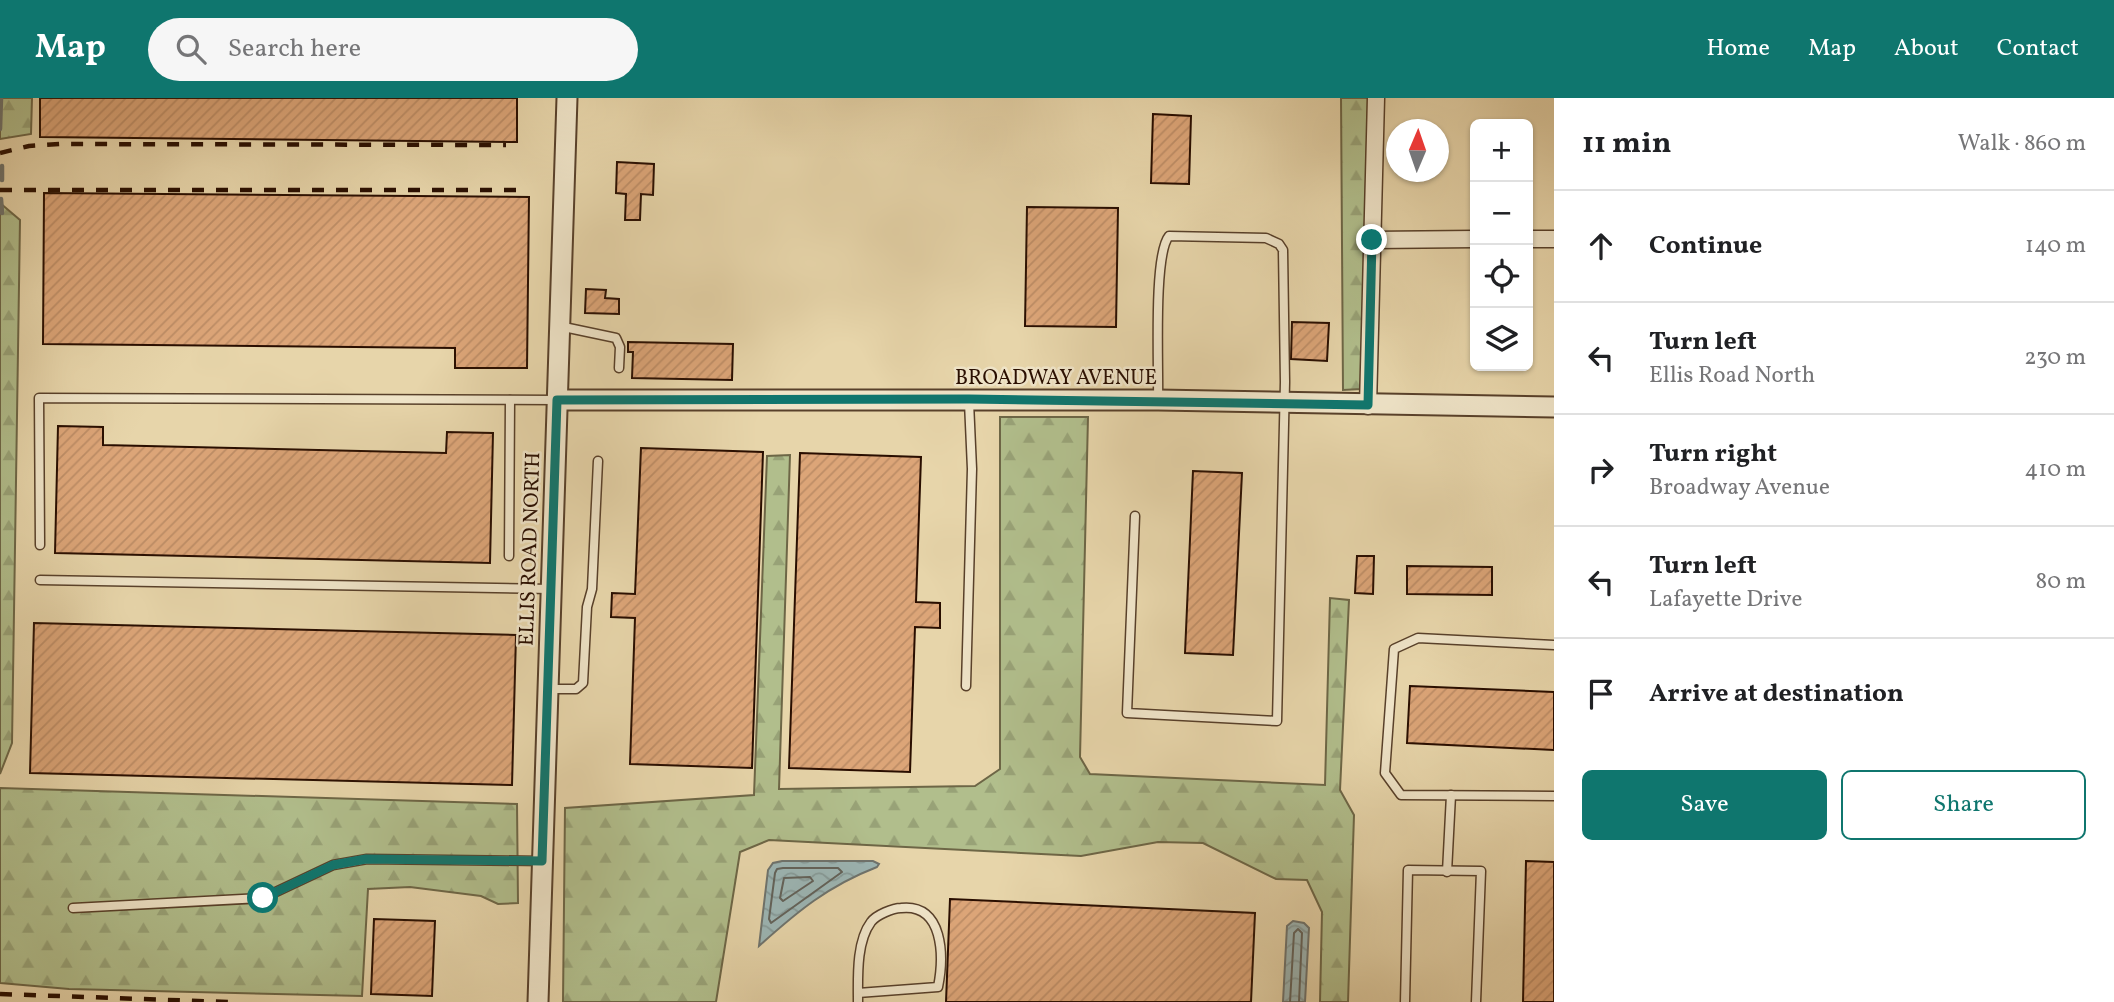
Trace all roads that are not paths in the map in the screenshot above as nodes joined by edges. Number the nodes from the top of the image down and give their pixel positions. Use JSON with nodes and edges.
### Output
{"nodes":[{"id":1,"x":567,"y":98,"type":"edge"},
{"id":2,"x":1376,"y":98,"type":"edge"},
{"id":3,"x":1470,"y":239,"type":"edge"},
{"id":4,"x":1533,"y":239,"type":"edge"},
{"id":5,"x":1554,"y":239,"type":"edge"},
{"id":6,"x":1372,"y":240,"type":"junction"},
{"id":7,"x":559,"y":326,"type":"junction"},
{"id":8,"x":619,"y":368,"type":"dead end"},
{"id":9,"x":969,"y":399,"type":"junction"},
{"id":10,"x":510,"y":400,"type":"junction"},
{"id":11,"x":557,"y":400,"type":"junction"},
{"id":12,"x":1158,"y":400,"type":"junction"},
{"id":13,"x":1284,"y":403,"type":"junction"},
{"id":14,"x":1368,"y":405,"type":"junction"},
{"id":15,"x":1554,"y":407,"type":"edge"},
{"id":16,"x":598,"y":461,"type":"dead end"},
{"id":17,"x":1135,"y":516,"type":"dead end"},
{"id":18,"x":40,"y":545,"type":"dead end"},
{"id":19,"x":509,"y":556,"type":"dead end"},
{"id":20,"x":40,"y":580,"type":"dead end"},
{"id":21,"x":551,"y":589,"type":"junction"},
{"id":22,"x":1554,"y":645,"type":"edge"},
{"id":23,"x":966,"y":686,"type":"dead end"},
{"id":24,"x":548,"y":689,"type":"junction"},
{"id":25,"x":1451,"y":795,"type":"junction"},
{"id":26,"x":1554,"y":796,"type":"edge"},
{"id":27,"x":542,"y":861,"type":"junction"},
{"id":28,"x":1447,"y":872,"type":"junction"},
{"id":29,"x":73,"y":908,"type":"dead end"},
{"id":30,"x":858,"y":998,"type":"edge"},
{"id":31,"x":538,"y":1002,"type":"edge"},
{"id":32,"x":1405,"y":1002,"type":"edge"},
{"id":33,"x":1476,"y":1002,"type":"edge"}],
"edges":[{"from":1,"to":7,"type":"street","name":"ELLIS ROAD NORTH"},
{"from":2,"to":6,"type":"street"},
{"from":3,"to":6,"type":"street"},
{"from":4,"to":5,"type":"street"},
{"from":6,"to":14,"type":"street"},
{"from":7,"to":8,"type":"lane"},
{"from":7,"to":11,"type":"street","name":"ELLIS ROAD NORTH"},
{"from":9,"to":11,"type":"street","name":"BROADWAY AVENUE"},
{"from":9,"to":12,"type":"street","name":"BROADWAY AVENUE"},
{"from":9,"to":23,"type":"lane"},
{"from":10,"to":11,"type":"lane"},
{"from":10,"to":18,"type":"lane"},
{"from":10,"to":19,"type":"lane"},
{"from":11,"to":21,"type":"street","name":"ELLIS ROAD NORTH"},
{"from":12,"to":13,"type":"street","name":"BROADWAY AVENUE"},
{"from":12,"to":13,"type":"lane"},
{"from":13,"to":14,"type":"street","name":"BROADWAY AVENUE"},
{"from":13,"to":17,"type":"lane"},
{"from":14,"to":15,"type":"street","name":"BROADWAY AVENUE"},
{"from":16,"to":24,"type":"lane"},
{"from":20,"to":21,"type":"lane"},
{"from":21,"to":24,"type":"street","name":"ELLIS ROAD NORTH"},
{"from":22,"to":25,"type":"lane"},
{"from":24,"to":27,"type":"street","name":"ELLIS ROAD NORTH"},
{"from":25,"to":26,"type":"lane"},
{"from":25,"to":28,"type":"lane"},
{"from":27,"to":29,"type":"lane"},
{"from":27,"to":31,"type":"street","name":"ELLIS ROAD NORTH"},
{"from":28,"to":32,"type":"lane"},
{"from":28,"to":33,"type":"lane"},
{"from":30,"to":30,"type":"lane"}]}
